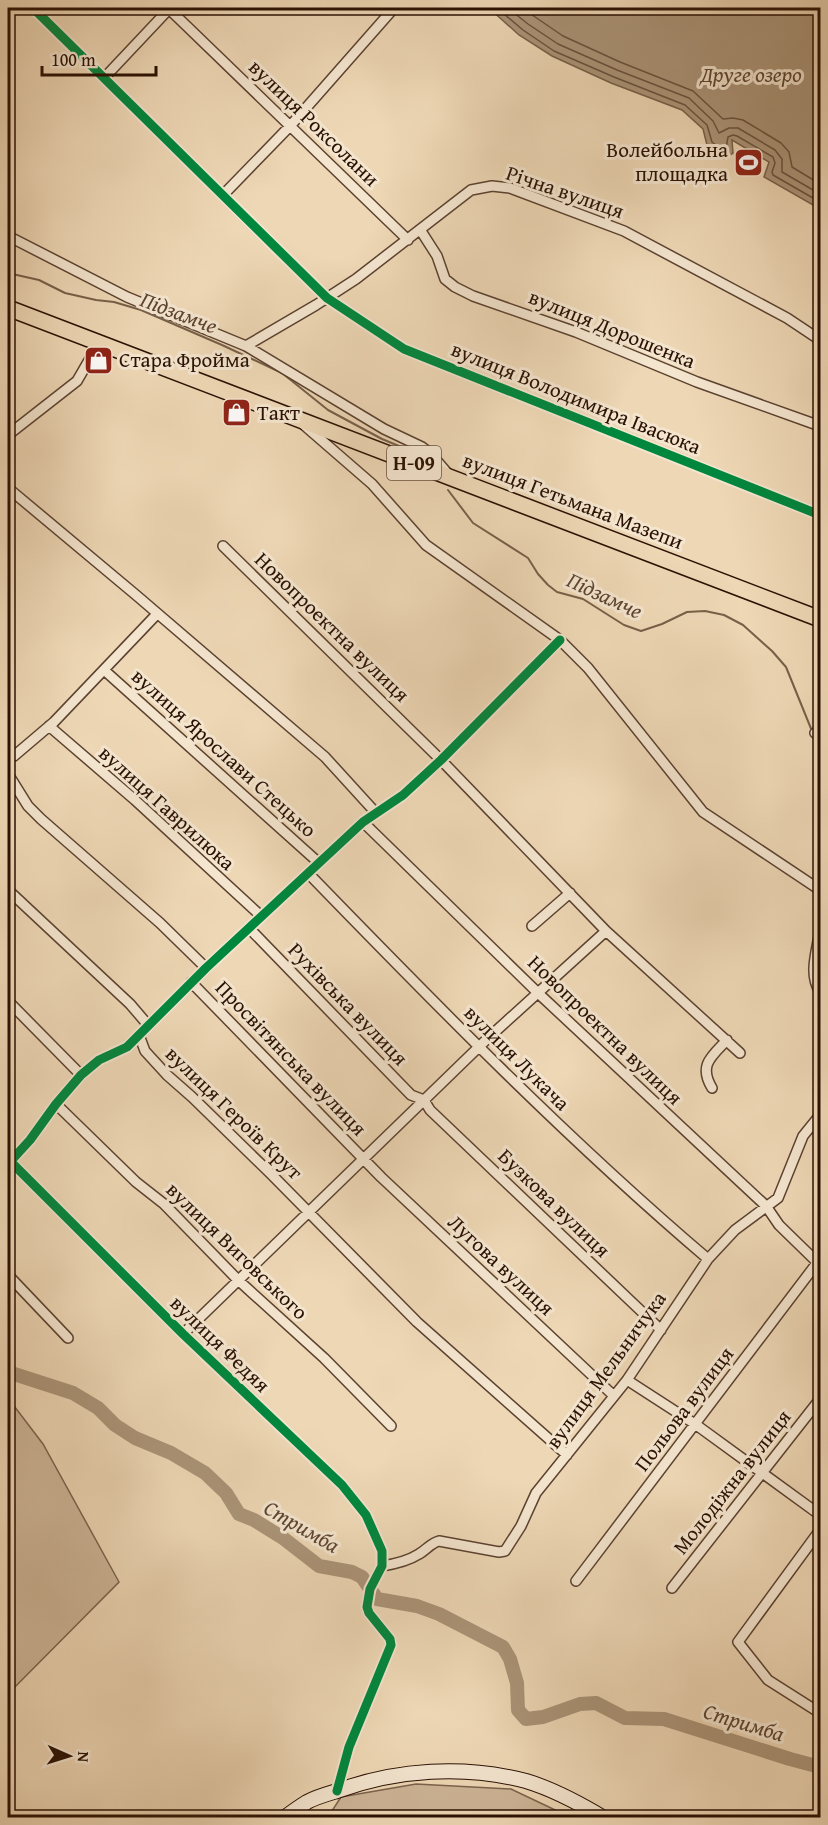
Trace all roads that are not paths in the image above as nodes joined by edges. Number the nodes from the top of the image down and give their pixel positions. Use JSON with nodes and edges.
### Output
{"nodes":[{"id":1,"x":33,"y":8,"type":"edge"},
{"id":2,"x":169,"y":8,"type":"edge"},
{"id":3,"x":394,"y":8,"type":"edge"},
{"id":4,"x":105,"y":77,"type":"junction"},
{"id":5,"x":291,"y":125,"type":"junction"},
{"id":6,"x":224,"y":194,"type":"junction"},
{"id":7,"x":421,"y":231,"type":"junction"},
{"id":8,"x":8,"y":236,"type":"edge"},
{"id":9,"x":408,"y":240,"type":"junction"},
{"id":10,"x":327,"y":298,"type":"junction"},
{"id":11,"x":8,"y":308,"type":"edge"},
{"id":12,"x":820,"y":340,"type":"edge"},
{"id":13,"x":99,"y":343,"type":"junction"},
{"id":14,"x":246,"y":346,"type":"junction"},
{"id":15,"x":293,"y":416,"type":"junction"},
{"id":16,"x":820,"y":426,"type":"edge"},
{"id":17,"x":8,"y":435,"type":"edge"},
{"id":18,"x":449,"y":476,"type":"junction"},
{"id":19,"x":8,"y":488,"type":"edge"},
{"id":20,"x":820,"y":515,"type":"edge"},
{"id":21,"x":223,"y":546,"type":"dead end"},
{"id":22,"x":157,"y":614,"type":"junction"},
{"id":23,"x":820,"y":619,"type":"edge"},
{"id":24,"x":560,"y":640,"type":"junction"},
{"id":25,"x":104,"y":670,"type":"junction"},
{"id":26,"x":50,"y":726,"type":"junction"},
{"id":27,"x":8,"y":758,"type":"edge"},
{"id":28,"x":441,"y":760,"type":"junction"},
{"id":29,"x":8,"y":774,"type":"edge"},
{"id":30,"x":376,"y":813,"type":"junction"},
{"id":31,"x":363,"y":822,"type":"junction"},
{"id":32,"x":319,"y":863,"type":"junction"},
{"id":33,"x":308,"y":873,"type":"junction"},
{"id":34,"x":8,"y":890,"type":"edge"},
{"id":35,"x":820,"y":890,"type":"edge"},
{"id":36,"x":570,"y":893,"type":"junction"},
{"id":37,"x":261,"y":916,"type":"junction"},
{"id":38,"x":532,"y":926,"type":"dead end"},
{"id":39,"x":249,"y":928,"type":"junction"},
{"id":40,"x":820,"y":930,"type":"edge"},
{"id":41,"x":606,"y":931,"type":"junction"},
{"id":42,"x":206,"y":968,"type":"junction"},
{"id":43,"x":191,"y":982,"type":"junction"},
{"id":44,"x":820,"y":992,"type":"edge"},
{"id":45,"x":538,"y":993,"type":"junction"},
{"id":46,"x":8,"y":1001,"type":"edge"},
{"id":47,"x":148,"y":1025,"type":"junction"},
{"id":48,"x":139,"y":1035,"type":"junction"},
{"id":49,"x":727,"y":1040,"type":"junction"},
{"id":50,"x":481,"y":1047,"type":"junction"},
{"id":51,"x":741,"y":1053,"type":"dead end"},
{"id":52,"x":81,"y":1075,"type":"junction"},
{"id":53,"x":712,"y":1088,"type":"dead end"},
{"id":54,"x":424,"y":1100,"type":"junction"},
{"id":55,"x":56,"y":1104,"type":"junction"},
{"id":56,"x":820,"y":1115,"type":"edge"},
{"id":57,"x":364,"y":1160,"type":"junction"},
{"id":58,"x":8,"y":1162,"type":"edge"},
{"id":59,"x":766,"y":1206,"type":"junction"},
{"id":60,"x":309,"y":1212,"type":"junction"},
{"id":61,"x":708,"y":1259,"type":"junction"},
{"id":62,"x":820,"y":1262,"type":"edge"},
{"id":63,"x":8,"y":1275,"type":"edge"},
{"id":64,"x":238,"y":1280,"type":"junction"},
{"id":65,"x":661,"y":1330,"type":"junction"},
{"id":66,"x":183,"y":1334,"type":"junction"},
{"id":67,"x":68,"y":1338,"type":"dead end"},
{"id":68,"x":627,"y":1380,"type":"junction"},
{"id":69,"x":614,"y":1396,"type":"junction"},
{"id":70,"x":820,"y":1399,"type":"edge"},
{"id":71,"x":695,"y":1424,"type":"junction"},
{"id":72,"x":390,"y":1426,"type":"dead end"},
{"id":73,"x":567,"y":1455,"type":"junction"},
{"id":74,"x":763,"y":1474,"type":"junction"},
{"id":75,"x":820,"y":1515,"type":"edge"},
{"id":76,"x":820,"y":1530,"type":"edge"},
{"id":77,"x":382,"y":1566,"type":"junction"},
{"id":78,"x":576,"y":1581,"type":"dead end"},
{"id":79,"x":672,"y":1588,"type":"dead end"},
{"id":80,"x":820,"y":1713,"type":"edge"},
{"id":81,"x":337,"y":1791,"type":"junction"},
{"id":82,"x":285,"y":1818,"type":"edge"},
{"id":83,"x":604,"y":1818,"type":"edge"}],
"edges":[{"from":1,"to":4,"type":"street","name":"вулиця Володимира Івасюка"},
{"from":2,"to":4,"type":"street"},
{"from":2,"to":5,"type":"street","name":"вулиця Роксолани"},
{"from":3,"to":5,"type":"street"},
{"from":4,"to":6,"type":"street","name":"вулиця Володимира Івасюка"},
{"from":5,"to":6,"type":"street"},
{"from":5,"to":9,"type":"street","name":"вулиця Роксолани"},
{"from":6,"to":10,"type":"street","name":"вулиця Володимира Івасюка"},
{"from":7,"to":9,"type":"street","name":"Річна вулиця"},
{"from":7,"to":12,"type":"street","name":"Річна вулиця"},
{"from":7,"to":16,"type":"street","name":"вулиця Дорошенка"},
{"from":8,"to":14,"type":"street"},
{"from":9,"to":10,"type":"street","name":"Річна вулиця"},
{"from":10,"to":14,"type":"street","name":"Річна вулиця"},
{"from":10,"to":20,"type":"street","name":"вулиця Володимира Івасюка"},
{"from":11,"to":13,"type":"main road","name":"вулиця Гетьмана Мазепи","number":"Н-09"},
{"from":13,"to":15,"type":"main road","name":"вулиця Гетьмана Мазепи","number":"Н-09"},
{"from":13,"to":17,"type":"street"},
{"from":14,"to":18,"type":"street"},
{"from":15,"to":18,"type":"main road","name":"вулиця Гетьмана Мазепи","number":"Н-09"},
{"from":15,"to":24,"type":"street"},
{"from":18,"to":23,"type":"main road","name":"вулиця Гетьмана Мазепи","number":"Н-09"},
{"from":19,"to":22,"type":"street"},
{"from":21,"to":28,"type":"street","name":"Новопроектна вулиця"},
{"from":22,"to":25,"type":"street"},
{"from":22,"to":30,"type":"street"},
{"from":24,"to":28,"type":"street"},
{"from":24,"to":35,"type":"street"},
{"from":25,"to":26,"type":"street"},
{"from":25,"to":32,"type":"street","name":"вулиця Ярослави Стецько"},
{"from":26,"to":27,"type":"street"},
{"from":26,"to":37,"type":"street","name":"вулиця Гаврилюка"},
{"from":28,"to":30,"type":"street"},
{"from":28,"to":36,"type":"street","name":"Новопроектна вулиця"},
{"from":29,"to":42,"type":"street"},
{"from":30,"to":31,"type":"street"},
{"from":31,"to":32,"type":"street"},
{"from":31,"to":45,"type":"street","name":"Новопроектна вулиця"},
{"from":32,"to":33,"type":"street"},
{"from":33,"to":37,"type":"street"},
{"from":33,"to":50,"type":"street","name":"вулиця Лукача"},
{"from":34,"to":47,"type":"street"},
{"from":36,"to":38,"type":"street"},
{"from":36,"to":41,"type":"street","name":"Новопроектна вулиця"},
{"from":37,"to":39,"type":"street"},
{"from":39,"to":42,"type":"street"},
{"from":39,"to":54,"type":"street","name":"Рухівська вулиця"},
{"from":40,"to":44,"type":"street"},
{"from":41,"to":45,"type":"street"},
{"from":41,"to":49,"type":"street","name":"Новопроектна вулиця"},
{"from":42,"to":43,"type":"street"},
{"from":43,"to":47,"type":"street"},
{"from":43,"to":57,"type":"street","name":"Просвітянська вулиця"},
{"from":45,"to":50,"type":"street"},
{"from":45,"to":59,"type":"street","name":"Новопроектна вулиця"},
{"from":46,"to":52,"type":"street"},
{"from":47,"to":48,"type":"street"},
{"from":48,"to":52,"type":"street"},
{"from":48,"to":60,"type":"street","name":"вулиця Героїв Крут"},
{"from":49,"to":51,"type":"street","name":"Новопроектна вулиця"},
{"from":49,"to":53,"type":"street"},
{"from":50,"to":54,"type":"street"},
{"from":50,"to":61,"type":"street","name":"вулиця Лукача"},
{"from":52,"to":55,"type":"street"},
{"from":54,"to":57,"type":"street"},
{"from":54,"to":65,"type":"street","name":"Бузкова вулиця"},
{"from":55,"to":58,"type":"street"},
{"from":55,"to":64,"type":"street","name":"вулиця Виговського"},
{"from":56,"to":59,"type":"street","name":"вулиця Мельничука"},
{"from":57,"to":60,"type":"street"},
{"from":57,"to":69,"type":"street","name":"Лугова вулиця"},
{"from":58,"to":66,"type":"street","name":"вулиця Федяя"},
{"from":59,"to":61,"type":"street","name":"вулиця Мельничука"},
{"from":59,"to":62,"type":"street","name":"Новопроектна вулиця"},
{"from":60,"to":64,"type":"street"},
{"from":60,"to":73,"type":"street","name":"вулиця Героїв Крут"},
{"from":61,"to":65,"type":"street","name":"вулиця Мельничука"},
{"from":62,"to":71,"type":"street","name":"Польова вулиця"},
{"from":63,"to":67,"type":"street"},
{"from":64,"to":66,"type":"street"},
{"from":64,"to":72,"type":"street","name":"вулиця Виговського"},
{"from":65,"to":68,"type":"street","name":"вулиця Мельничука"},
{"from":66,"to":77,"type":"street","name":"вулиця Федяя"},
{"from":68,"to":69,"type":"street","name":"вулиця Мельничука"},
{"from":68,"to":71,"type":"street"},
{"from":69,"to":73,"type":"street","name":"вулиця Мельничука"},
{"from":70,"to":74,"type":"street","name":"Молодіжна вулиця"},
{"from":71,"to":74,"type":"street"},
{"from":71,"to":78,"type":"street","name":"Польова вулиця"},
{"from":73,"to":77,"type":"street","name":"вулиця Мельничука"},
{"from":74,"to":75,"type":"street"},
{"from":74,"to":79,"type":"street","name":"Молодіжна вулиця"},
{"from":76,"to":80,"type":"street"},
{"from":77,"to":81,"type":"street"},
{"from":81,"to":82,"type":"main road"},
{"from":81,"to":83,"type":"main road"}]}
